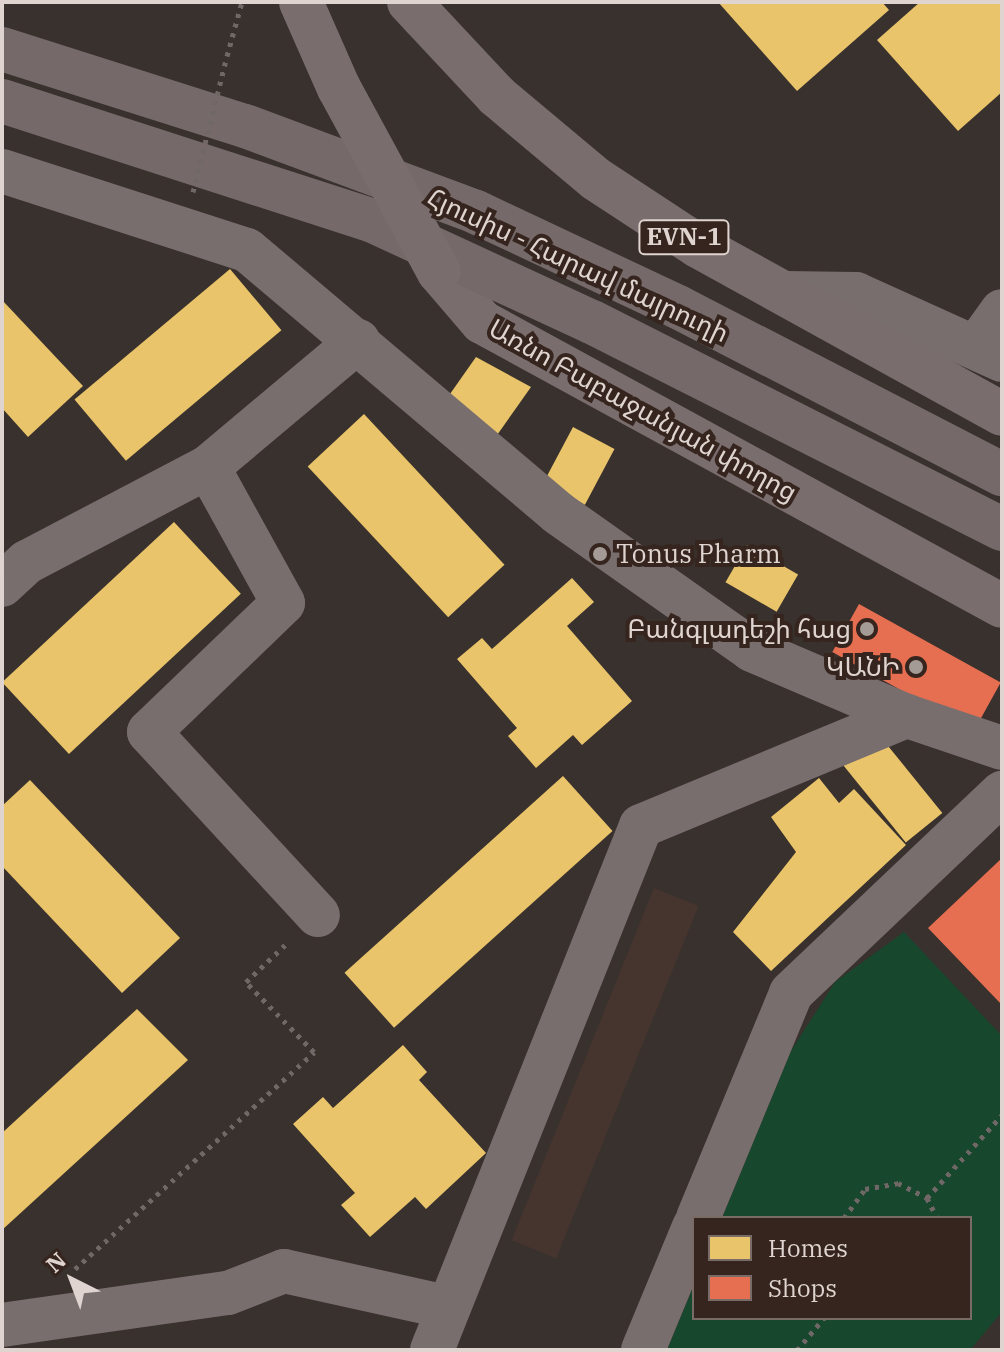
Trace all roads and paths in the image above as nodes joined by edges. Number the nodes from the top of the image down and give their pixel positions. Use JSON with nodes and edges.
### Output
{"nodes":[{"id":1,"x":242,"y":2,"type":"edge"},
{"id":2,"x":301,"y":2,"type":"edge"},
{"id":3,"x":409,"y":2,"type":"edge"},
{"id":4,"x":2,"y":49,"type":"edge"},
{"id":5,"x":2,"y":101,"type":"edge"},
{"id":6,"x":2,"y":171,"type":"edge"},
{"id":7,"x":193,"y":192,"type":"dead end"},
{"id":8,"x":450,"y":267,"type":"junction"},
{"id":9,"x":785,"y":293,"type":"junction"},
{"id":10,"x":1002,"y":311,"type":"edge"},
{"id":11,"x":358,"y":341,"type":"junction"},
{"id":12,"x":989,"y":353,"type":"edge"},
{"id":13,"x":1002,"y":414,"type":"edge"},
{"id":14,"x":208,"y":467,"type":"junction"},
{"id":15,"x":1002,"y":474,"type":"edge"},
{"id":16,"x":1002,"y":529,"type":"edge"},
{"id":17,"x":10,"y":561,"type":"edge"},
{"id":18,"x":1002,"y":606,"type":"edge"},
{"id":19,"x":907,"y":716,"type":"junction"},
{"id":20,"x":1002,"y":748,"type":"edge"},
{"id":21,"x":1002,"y":793,"type":"edge"},
{"id":22,"x":318,"y":915,"type":"joint"},
{"id":23,"x":1002,"y":1115,"type":"edge"},
{"id":24,"x":927,"y":1198,"type":"junction"},
{"id":25,"x":699,"y":1216,"type":"edge"},
{"id":26,"x":845,"y":1216,"type":"edge"},
{"id":27,"x":936,"y":1216,"type":"edge"},
{"id":28,"x":692,"y":1232,"type":"edge"},
{"id":29,"x":447,"y":1307,"type":"junction"},
{"id":30,"x":822,"y":1320,"type":"edge"},
{"id":31,"x":9,"y":1324,"type":"edge"},
{"id":32,"x":432,"y":1350,"type":"edge"},
{"id":33,"x":643,"y":1350,"type":"edge"},
{"id":34,"x":797,"y":1350,"type":"edge"}],
"edges":[{"from":1,"to":7,"type":"path","bridge":true},
{"from":2,"to":8,"type":"main road","name":"Առնո Բաբաջանյան փողոց","bridge":true},
{"from":3,"to":9,"type":"main road","number":"EVN-1"},
{"from":4,"to":15,"type":"highway","name":"Հյուսիս - Հարավ մայրուղի"},
{"from":5,"to":8,"type":"highway","name":"Հյուսիս - Հարավ մայրուղի"},
{"from":6,"to":11,"type":"lane"},
{"from":8,"to":16,"type":"highway","name":"Առնո Բաբաջանյան փողոց"},
{"from":8,"to":18,"type":"main road","name":"Առնո Բաբաջանյան փողոց"},
{"from":9,"to":12,"type":"lane"},
{"from":9,"to":13,"type":"main road","number":"EVN-1"},
{"from":10,"to":12,"type":"lane"},
{"from":11,"to":14,"type":"lane"},
{"from":11,"to":19,"type":"lane"},
{"from":14,"to":17,"type":"lane"},
{"from":14,"to":22,"type":"lane"},
{"from":19,"to":20,"type":"lane"},
{"from":19,"to":29,"type":"lane"},
{"from":21,"to":25,"type":"lane"},
{"from":22,"to":31,"type":"path"},
{"from":23,"to":24,"type":"path"},
{"from":24,"to":26,"type":"path"},
{"from":24,"to":27,"type":"path"},
{"from":28,"to":33,"type":"lane"},
{"from":29,"to":31,"type":"lane"},
{"from":29,"to":32,"type":"lane"},
{"from":30,"to":34,"type":"path"}]}
